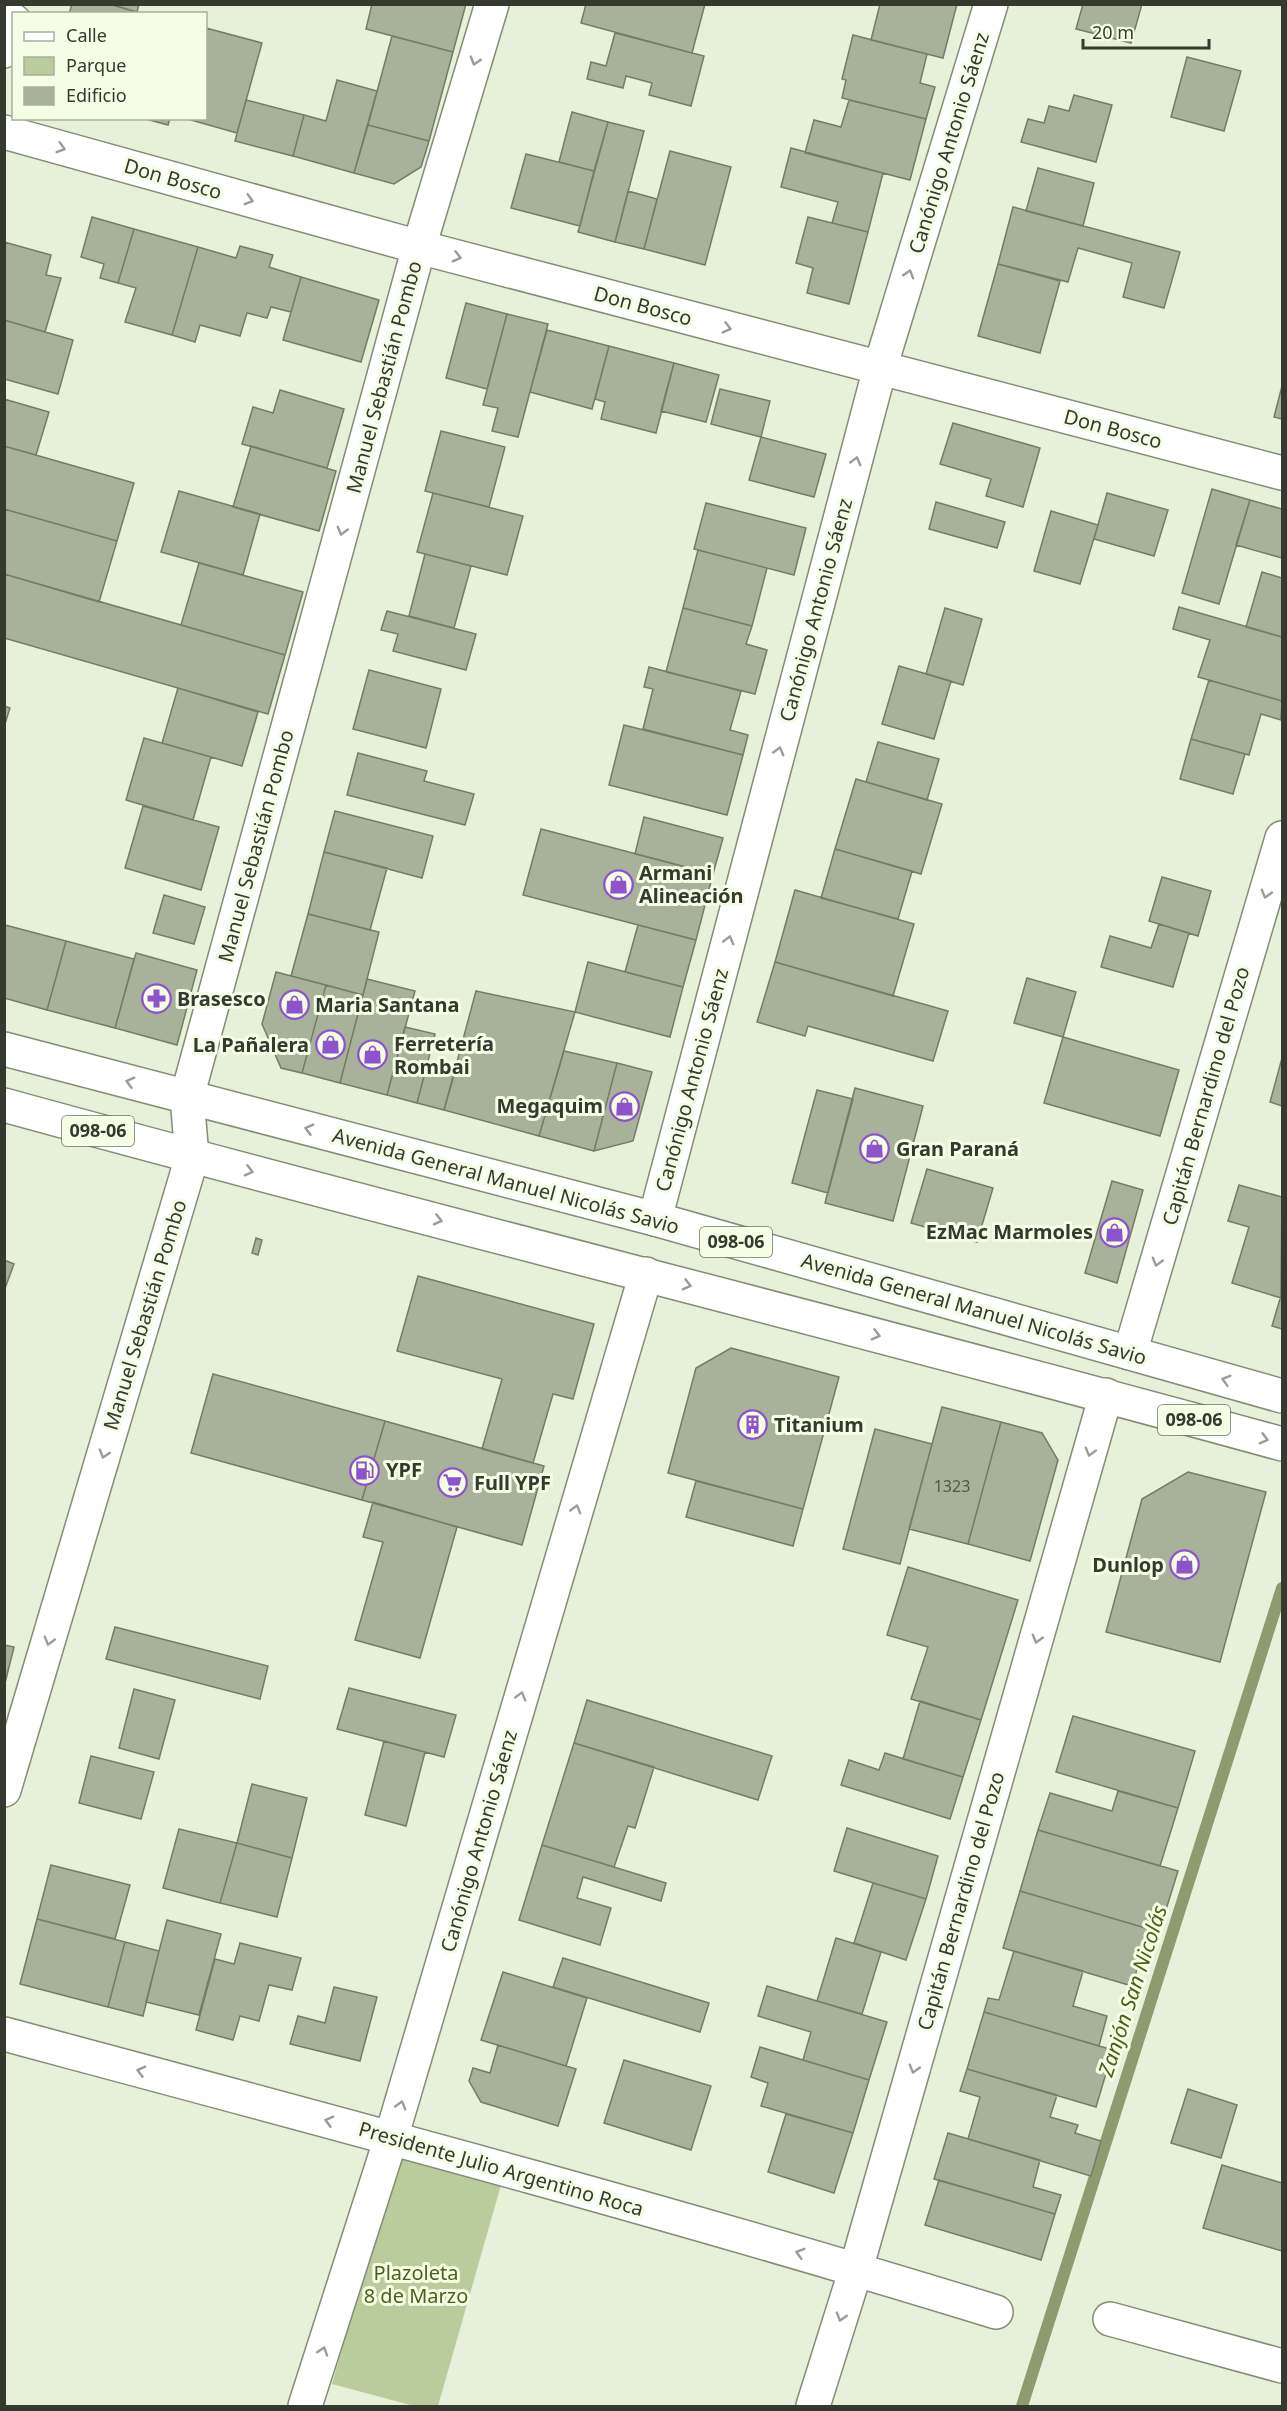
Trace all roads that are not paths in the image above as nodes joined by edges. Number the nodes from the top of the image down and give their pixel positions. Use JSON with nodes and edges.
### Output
{"nodes":[{"id":1,"x":492,"y":4,"type":"edge"},
{"id":2,"x":991,"y":4,"type":"edge"},
{"id":3,"x":12,"y":27,"type":"edge"},
{"id":4,"x":4,"y":51,"type":"edge"},
{"id":5,"x":4,"y":132,"type":"edge"},
{"id":6,"x":420,"y":248,"type":"junction"},
{"id":7,"x":880,"y":368,"type":"junction"},
{"id":8,"x":1282,"y":473,"type":"edge"},
{"id":9,"x":1282,"y":838,"type":"edge"},
{"id":10,"x":4,"y":1049,"type":"edge"},
{"id":11,"x":187,"y":1097,"type":"junction"},
{"id":12,"x":4,"y":1105,"type":"edge"},
{"id":13,"x":192,"y":1156,"type":"junction"},
{"id":14,"x":655,"y":1220,"type":"junction"},
{"id":15,"x":646,"y":1274,"type":"junction"},
{"id":16,"x":1130,"y":1353,"type":"junction"},
{"id":17,"x":1106,"y":1395,"type":"junction"},
{"id":18,"x":1282,"y":1396,"type":"edge"},
{"id":19,"x":1282,"y":1444,"type":"edge"},
{"id":20,"x":4,"y":1790,"type":"edge"},
{"id":21,"x":4,"y":2034,"type":"edge"},
{"id":22,"x":391,"y":2138,"type":"junction"},
{"id":23,"x":856,"y":2269,"type":"junction"},
{"id":24,"x":996,"y":2312,"type":"dead end"},
{"id":25,"x":1110,"y":2319,"type":"dead end"},
{"id":26,"x":1282,"y":2366,"type":"edge"},
{"id":27,"x":305,"y":2406,"type":"edge"},
{"id":28,"x":813,"y":2406,"type":"edge"}],
"edges":[{"from":1,"to":6,"type":"street","name":"Manuel Sebastián Pombo","one_way":true},
{"from":7,"to":2,"type":"street","name":"Canónigo Antonio Sáenz","one_way":true},
{"from":3,"to":4,"type":"street"},
{"from":5,"to":6,"type":"street","name":"Don Bosco","one_way":true},
{"from":6,"to":7,"type":"street","name":"Don Bosco","one_way":true},
{"from":6,"to":11,"type":"street","name":"Manuel Sebastián Pombo","one_way":true},
{"from":7,"to":8,"type":"street","name":"Don Bosco"},
{"from":14,"to":7,"type":"street","name":"Canónigo Antonio Sáenz","one_way":true},
{"from":9,"to":16,"type":"street","name":"Capitán Bernardino del Pozo","one_way":true},
{"from":11,"to":10,"type":"street","name":"Avenida General Manuel Nicolás Savio","number":"098-06","one_way":true},
{"from":11,"to":13,"type":"street","name":"Manuel Sebastián Pombo"},
{"from":14,"to":11,"type":"street","name":"Avenida General Manuel Nicolás Savio","number":"098-06","one_way":true},
{"from":12,"to":13,"type":"street","number":"098-06"},
{"from":13,"to":15,"type":"street","number":"098-06","one_way":true},
{"from":13,"to":20,"type":"street","name":"Manuel Sebastián Pombo","one_way":true},
{"from":14,"to":16,"type":"street","name":"Avenida General Manuel Nicolás Savio","number":"098-06"},
{"from":15,"to":17,"type":"street","number":"098-06","one_way":true},
{"from":22,"to":15,"type":"street","name":"Canónigo Antonio Sáenz","one_way":true},
{"from":18,"to":16,"type":"street","name":"Avenida General Manuel Nicolás Savio","number":"098-06","one_way":true},
{"from":17,"to":19,"type":"street","number":"098-06","one_way":true},
{"from":17,"to":23,"type":"street","name":"Capitán Bernardino del Pozo","one_way":true},
{"from":22,"to":21,"type":"street","name":"Presidente Julio Argentino Roca","one_way":true},
{"from":23,"to":22,"type":"street","name":"Presidente Julio Argentino Roca","one_way":true},
{"from":27,"to":22,"type":"street","name":"Canónigo Antonio Sáenz","one_way":true},
{"from":23,"to":24,"type":"street","name":"Presidente Julio Argentino Roca"},
{"from":23,"to":28,"type":"street","name":"Capitán Bernardino del Pozo","one_way":true},
{"from":25,"to":26,"type":"street"}]}
